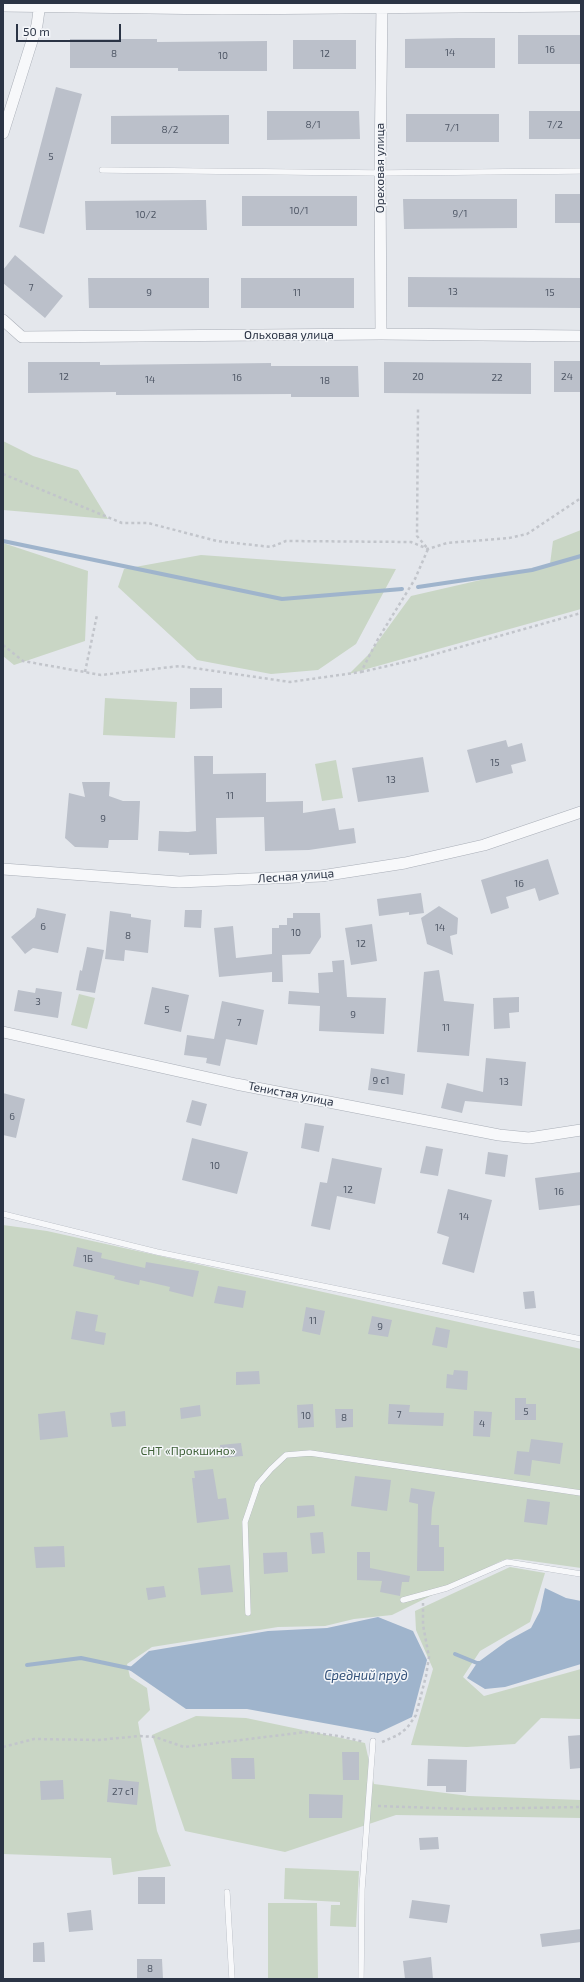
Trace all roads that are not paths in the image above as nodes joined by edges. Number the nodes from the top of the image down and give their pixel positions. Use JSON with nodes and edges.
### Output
{"nodes":[{"id":1,"x":40,"y":4,"type":"edge"},
{"id":2,"x":382,"y":5,"type":"edge"},
{"id":3,"x":3,"y":6,"type":"edge"},
{"id":4,"x":581,"y":6,"type":"edge"},
{"id":5,"x":3,"y":133,"type":"edge"},
{"id":6,"x":102,"y":170,"type":"dead end"},
{"id":7,"x":581,"y":171,"type":"edge"},
{"id":8,"x":380,"y":173,"type":"junction"},
{"id":9,"x":3,"y":320,"type":"edge"},
{"id":10,"x":381,"y":334,"type":"junction"},
{"id":11,"x":581,"y":336,"type":"edge"},
{"id":12,"x":581,"y":812,"type":"edge"},
{"id":13,"x":3,"y":870,"type":"edge"},
{"id":14,"x":3,"y":1032,"type":"edge"},
{"id":15,"x":581,"y":1130,"type":"edge"},
{"id":16,"x":3,"y":1214,"type":"edge"},
{"id":17,"x":581,"y":1340,"type":"edge"},
{"id":18,"x":581,"y":1493,"type":"edge"},
{"id":19,"x":581,"y":1574,"type":"edge"},
{"id":20,"x":403,"y":1600,"type":"dead end"},
{"id":21,"x":248,"y":1613,"type":"dead end"},
{"id":22,"x":373,"y":1743,"type":"road end"},
{"id":23,"x":227,"y":1892,"type":"dead end"},
{"id":24,"x":232,"y":1979,"type":"edge"},
{"id":25,"x":361,"y":1979,"type":"edge"}],
"edges":[{"from":1,"to":2,"type":"street"},
{"from":1,"to":3,"type":"street"},
{"from":1,"to":5,"type":"street"},
{"from":2,"to":4,"type":"street"},
{"from":2,"to":8,"type":"street","name":"Ореховая улица"},
{"from":6,"to":8,"type":"lane"},
{"from":7,"to":8,"type":"lane"},
{"from":8,"to":10,"type":"street","name":"Ореховая улица"},
{"from":9,"to":10,"type":"street","name":"Ольховая улица"},
{"from":10,"to":11,"type":"street","name":"Ольховая улица"},
{"from":12,"to":13,"type":"street","name":"Лесная улица"},
{"from":14,"to":15,"type":"street","name":"Тенистая улица"},
{"from":16,"to":17,"type":"lane"},
{"from":18,"to":21,"type":"lane"},
{"from":19,"to":20,"type":"lane"},
{"from":22,"to":25,"type":"lane"},
{"from":23,"to":24,"type":"lane"}]}
